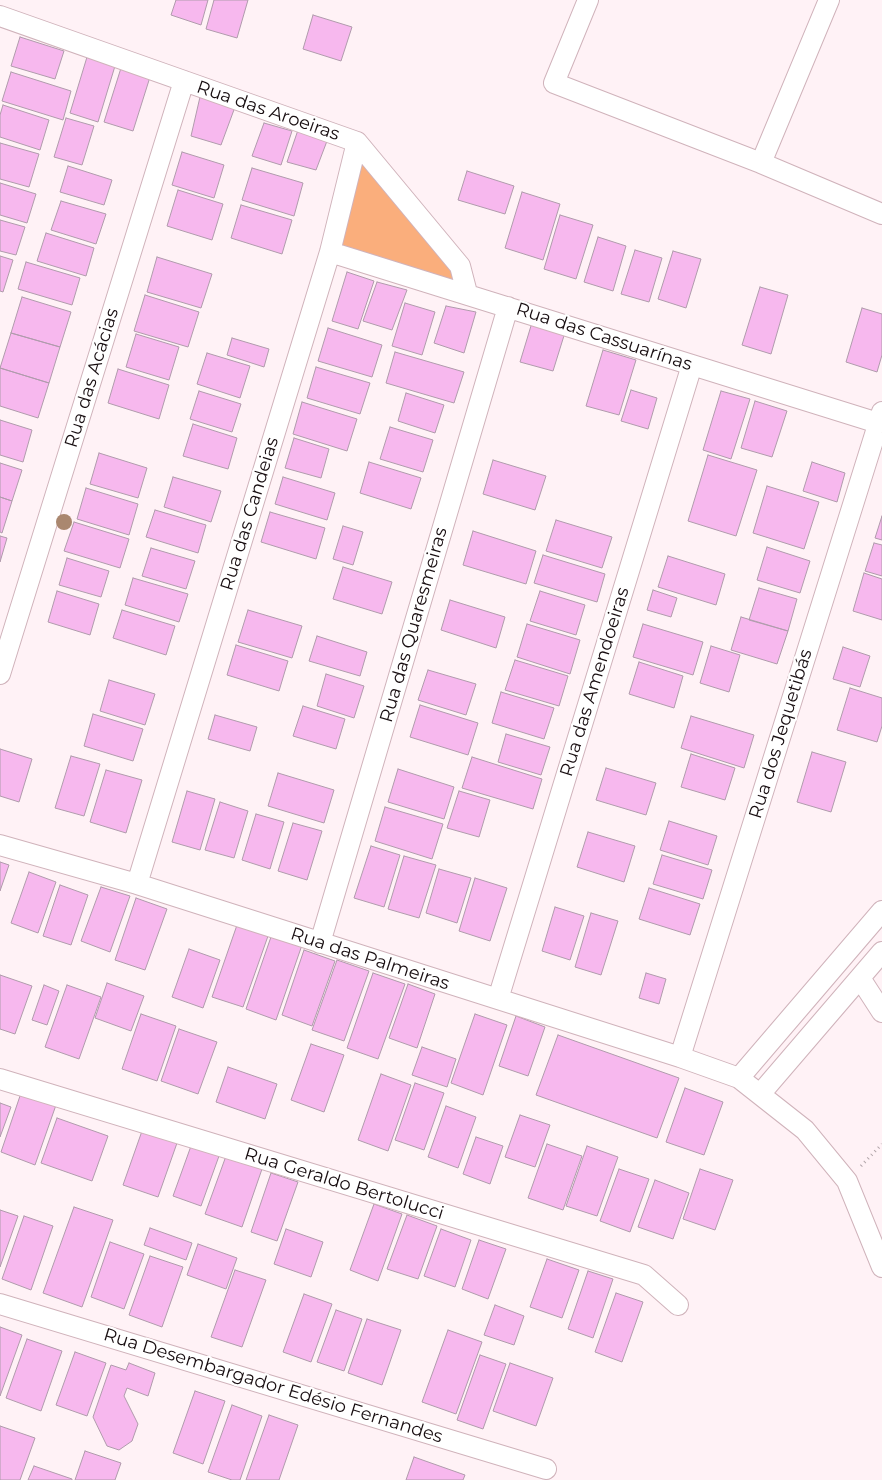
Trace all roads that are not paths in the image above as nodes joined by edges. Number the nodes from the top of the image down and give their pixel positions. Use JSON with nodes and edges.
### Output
{"nodes":[{"id":1,"x":588,"y":0,"type":"edge"},
{"id":2,"x":829,"y":0,"type":"edge"},
{"id":3,"x":2,"y":14,"type":"edge"},
{"id":4,"x":184,"y":81,"type":"junction"},
{"id":5,"x":357,"y":142,"type":"junction"},
{"id":6,"x":761,"y":163,"type":"junction"},
{"id":7,"x":882,"y":214,"type":"edge"},
{"id":8,"x":330,"y":252,"type":"junction"},
{"id":9,"x":467,"y":293,"type":"junction"},
{"id":10,"x":508,"y":307,"type":"junction"},
{"id":11,"x":692,"y":365,"type":"junction"},
{"id":12,"x":880,"y":418,"type":"edge"},
{"id":13,"x":0,"y":674,"type":"edge"},
{"id":14,"x":0,"y":844,"type":"edge"},
{"id":15,"x":137,"y":884,"type":"junction"},
{"id":16,"x":882,"y":911,"type":"edge"},
{"id":17,"x":320,"y":943,"type":"junction"},
{"id":18,"x":882,"y":952,"type":"edge"},
{"id":19,"x":860,"y":978,"type":"junction"},
{"id":20,"x":498,"y":999,"type":"junction"},
{"id":21,"x":882,"y":1012,"type":"edge"},
{"id":22,"x":680,"y":1057,"type":"junction"},
{"id":23,"x":0,"y":1078,"type":"edge"},
{"id":24,"x":739,"y":1078,"type":"junction"},
{"id":25,"x":761,"y":1093,"type":"junction"},
{"id":26,"x":882,"y":1267,"type":"edge"},
{"id":27,"x":0,"y":1304,"type":"edge"},
{"id":28,"x":678,"y":1305,"type":"dead end"},
{"id":29,"x":546,"y":1469,"type":"dead end"}],
"edges":[{"from":1,"to":6,"type":"street"},
{"from":2,"to":6,"type":"street"},
{"from":3,"to":4,"type":"street","name":"Rua das Aroeiras"},
{"from":4,"to":5,"type":"street","name":"Rua das Aroeiras"},
{"from":4,"to":13,"type":"street","name":"Rua das Acácias"},
{"from":5,"to":8,"type":"street","name":"Rua das Candeias"},
{"from":5,"to":9,"type":"street","name":"Rua das Aroeiras"},
{"from":6,"to":7,"type":"street"},
{"from":8,"to":9,"type":"street","name":"Rua das Cassuarínas"},
{"from":8,"to":15,"type":"street","name":"Rua das Candeias"},
{"from":9,"to":10,"type":"street","name":"Rua das Cassuarínas"},
{"from":10,"to":11,"type":"street","name":"Rua das Cassuarínas"},
{"from":10,"to":17,"type":"street","name":"Rua das Quaresmeiras"},
{"from":11,"to":12,"type":"street","name":"Rua das Cassuarínas"},
{"from":11,"to":20,"type":"street","name":"Rua das Amendoeiras"},
{"from":12,"to":22,"type":"street","name":"Rua dos Jequetibás"},
{"from":14,"to":15,"type":"street","name":"Rua das Palmeiras"},
{"from":15,"to":17,"type":"street","name":"Rua das Palmeiras"},
{"from":16,"to":24,"type":"street"},
{"from":17,"to":20,"type":"street","name":"Rua das Palmeiras"},
{"from":18,"to":19,"type":"street"},
{"from":19,"to":21,"type":"street"},
{"from":19,"to":25,"type":"street"},
{"from":20,"to":22,"type":"street","name":"Rua das Palmeiras"},
{"from":22,"to":24,"type":"street","name":"Rua das Palmeiras"},
{"from":23,"to":28,"type":"street","name":"Rua Geraldo Bertolucci"},
{"from":24,"to":25,"type":"street","name":"Rua das Palmeiras"},
{"from":25,"to":26,"type":"street","name":"Rua das Palmeiras"},
{"from":27,"to":29,"type":"street","name":"Rua Desembargador Edésio Fernandes"}]}
